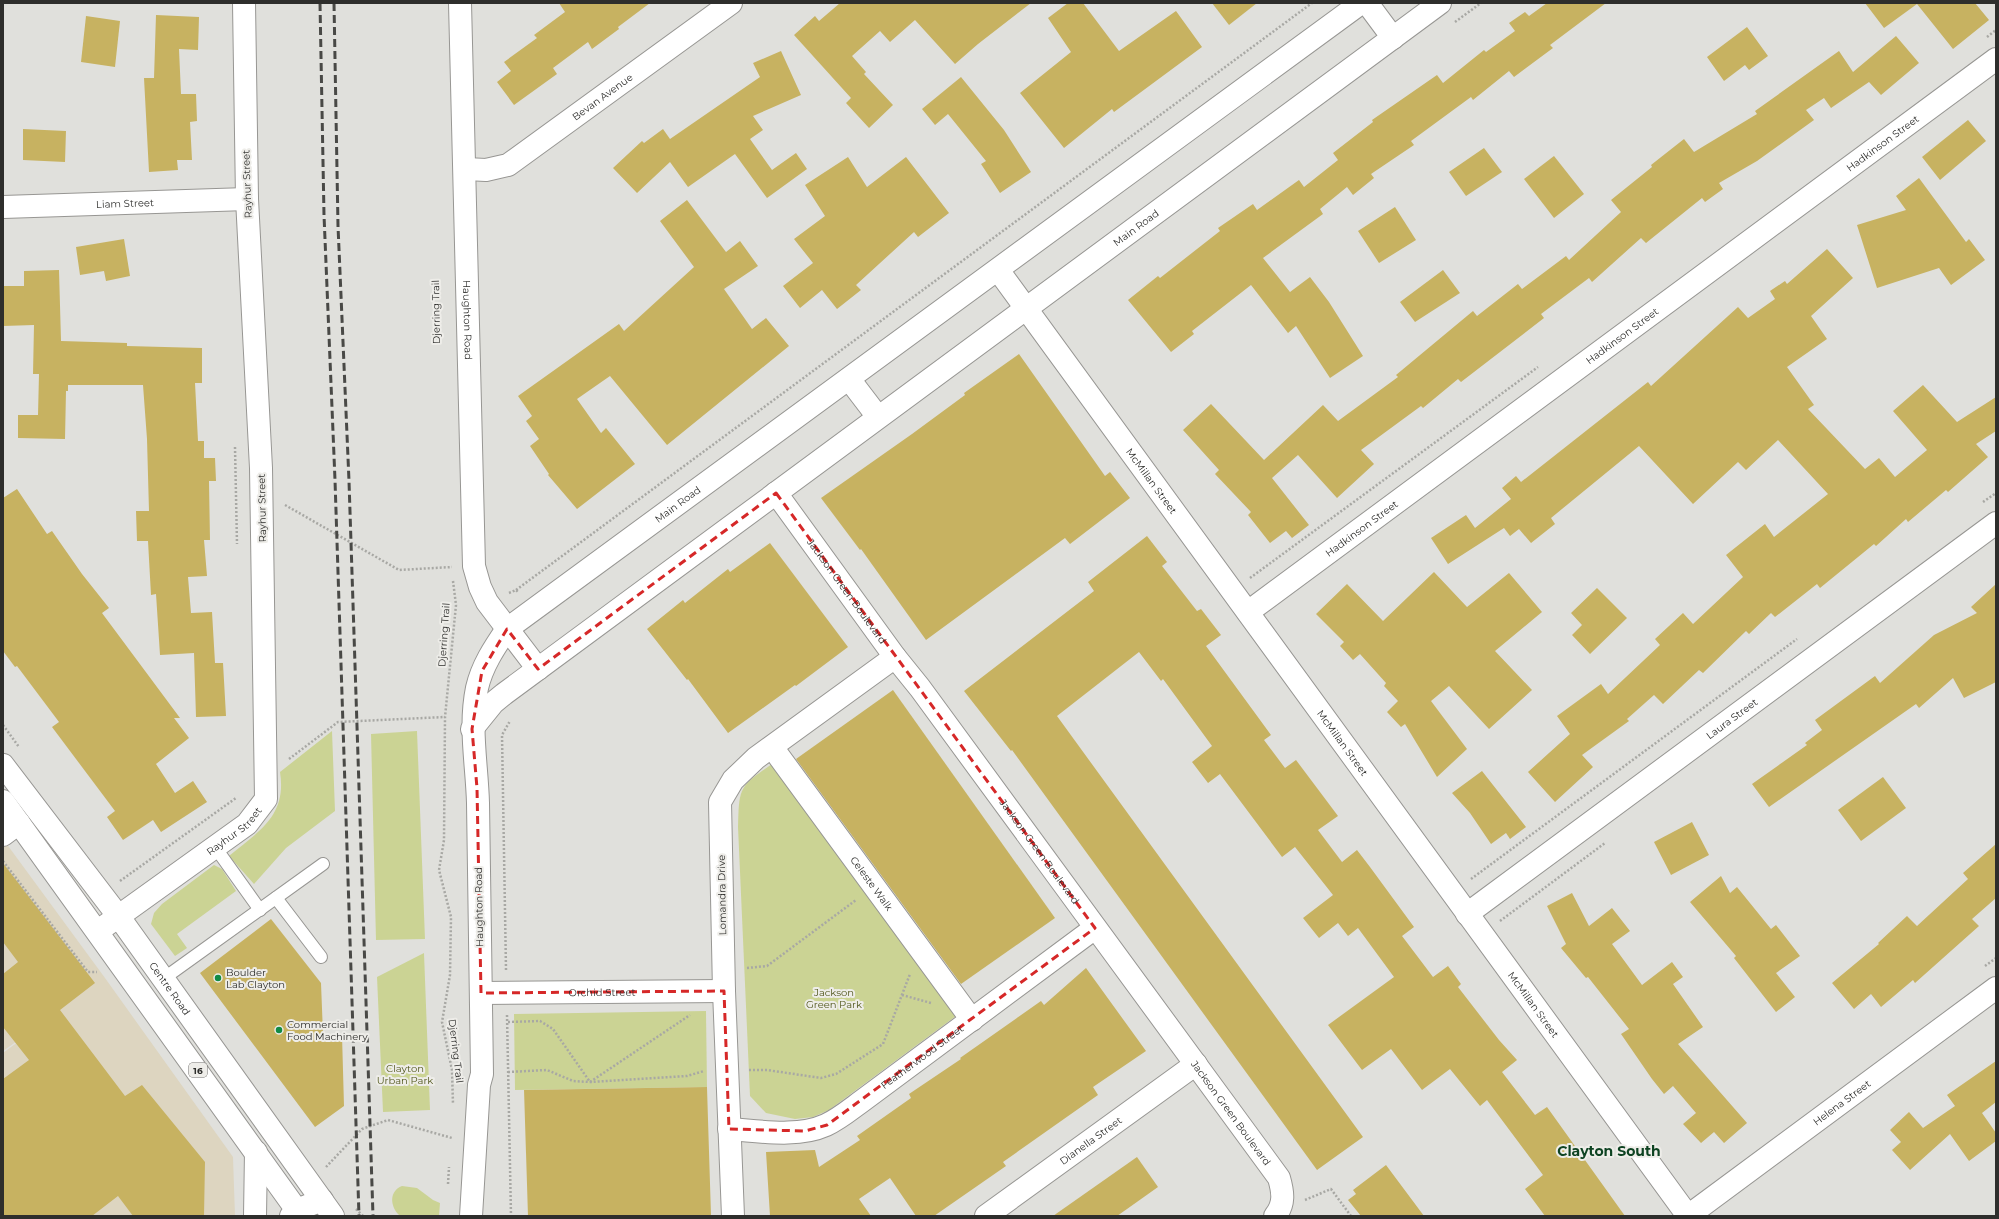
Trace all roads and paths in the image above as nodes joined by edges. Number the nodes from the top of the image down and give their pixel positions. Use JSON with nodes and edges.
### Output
{"nodes":[{"id":1,"x":244,"y":3,"type":"edge"},
{"id":2,"x":460,"y":3,"type":"edge"},
{"id":3,"x":731,"y":3,"type":"edge"},
{"id":4,"x":1312,"y":3,"type":"edge"},
{"id":5,"x":1361,"y":3,"type":"edge"},
{"id":6,"x":1367,"y":3,"type":"edge"},
{"id":7,"x":1440,"y":3,"type":"edge"},
{"id":8,"x":1393,"y":38,"type":"junction"},
{"id":9,"x":1996,"y":59,"type":"edge"},
{"id":10,"x":466,"y":170,"type":"junction"},
{"id":11,"x":247,"y":198,"type":"junction"},
{"id":12,"x":3,"y":207,"type":"edge"},
{"id":13,"x":998,"y":270,"type":"junction"},
{"id":14,"x":1026,"y":308,"type":"junction"},
{"id":15,"x":849,"y":379,"type":"junction"},
{"id":16,"x":878,"y":417,"type":"junction"},
{"id":17,"x":776,"y":493,"type":"junction"},
{"id":18,"x":1996,"y":493,"type":"edge"},
{"id":19,"x":280,"y":502,"type":"dead end"},
{"id":20,"x":1977,"y":507,"type":"dead end"},
{"id":21,"x":1996,"y":523,"type":"edge"},
{"id":22,"x":451,"y":560,"type":"dead end"},
{"id":23,"x":474,"y":566,"type":"junction"},
{"id":24,"x":451,"y":568,"type":"junction"},
{"id":25,"x":505,"y":588,"type":"dead end"},
{"id":26,"x":516,"y":590,"type":"junction"},
{"id":27,"x":532,"y":611,"type":"junction"},
{"id":28,"x":1248,"y":612,"type":"junction"},
{"id":29,"x":507,"y":629,"type":"junction"},
{"id":30,"x":1804,"y":634,"type":"dead end"},
{"id":31,"x":895,"y":657,"type":"junction"},
{"id":32,"x":538,"y":670,"type":"junction"},
{"id":33,"x":445,"y":717,"type":"junction"},
{"id":34,"x":512,"y":718,"type":"dead end"},
{"id":35,"x":472,"y":729,"type":"junction"},
{"id":36,"x":772,"y":747,"type":"junction"},
{"id":37,"x":3,"y":764,"type":"edge"},
{"id":38,"x":266,"y":777,"type":"junction"},
{"id":39,"x":237,"y":798,"type":"dead end"},
{"id":40,"x":3,"y":801,"type":"edge"},
{"id":41,"x":11,"y":829,"type":"edge"},
{"id":42,"x":215,"y":847,"type":"junction"},
{"id":43,"x":323,"y":864,"type":"dead end"},
{"id":44,"x":1470,"y":879,"type":"dead end"},
{"id":45,"x":118,"y":882,"type":"dead end"},
{"id":46,"x":874,"y":886,"type":"junction"},
{"id":47,"x":276,"y":898,"type":"junction"},
{"id":48,"x":260,"y":910,"type":"junction"},
{"id":49,"x":1467,"y":914,"type":"junction"},
{"id":50,"x":119,"y":917,"type":"junction"},
{"id":51,"x":1095,"y":928,"type":"junction"},
{"id":52,"x":98,"y":931,"type":"junction"},
{"id":53,"x":321,"y":956,"type":"dead end"},
{"id":54,"x":724,"y":969,"type":"junction"},
{"id":55,"x":164,"y":979,"type":"junction"},
{"id":56,"x":1996,"y":988,"type":"edge"},
{"id":57,"x":724,"y":992,"type":"junction"},
{"id":58,"x":481,"y":993,"type":"junction"},
{"id":59,"x":506,"y":993,"type":"junction"},
{"id":60,"x":692,"y":1013,"type":"dead end"},
{"id":61,"x":972,"y":1020,"type":"junction"},
{"id":62,"x":508,"y":1022,"type":"junction"},
{"id":63,"x":481,"y":1023,"type":"junction"},
{"id":64,"x":1196,"y":1064,"type":"junction"},
{"id":65,"x":479,"y":1086,"type":"junction"},
{"id":66,"x":453,"y":1109,"type":"dead end"},
{"id":67,"x":729,"y":1129,"type":"junction"},
{"id":68,"x":453,"y":1131,"type":"dead end"},
{"id":69,"x":452,"y":1138,"type":"junction"},
{"id":70,"x":451,"y":1146,"type":"dead end"},
{"id":71,"x":256,"y":1152,"type":"junction"},
{"id":72,"x":450,"y":1162,"type":"dead end"},
{"id":73,"x":324,"y":1169,"type":"dead end"},
{"id":74,"x":449,"y":1189,"type":"dead end"},
{"id":75,"x":327,"y":1208,"type":"edge"},
{"id":76,"x":296,"y":1214,"type":"edge"},
{"id":77,"x":1277,"y":1214,"type":"edge"},
{"id":78,"x":255,"y":1216,"type":"edge"},
{"id":79,"x":471,"y":1216,"type":"edge"},
{"id":80,"x":486,"y":1216,"type":"edge"},
{"id":81,"x":511,"y":1216,"type":"edge"},
{"id":82,"x":733,"y":1216,"type":"edge"},
{"id":83,"x":986,"y":1216,"type":"edge"},
{"id":84,"x":1351,"y":1216,"type":"edge"},
{"id":85,"x":1688,"y":1216,"type":"edge"}],
"edges":[{"from":1,"to":11,"type":"street","name":"Rayhur Street"},
{"from":2,"to":10,"type":"street","name":"Haughton Road"},
{"from":3,"to":10,"type":"street","name":"Bevan Avenue"},
{"from":4,"to":26,"type":"path"},
{"from":5,"to":13,"type":"street","name":"Main Road"},
{"from":6,"to":8,"type":"street"},
{"from":7,"to":8,"type":"street","name":"Main Road"},
{"from":8,"to":14,"type":"street","name":"Main Road"},
{"from":9,"to":28,"type":"street","name":"Hadkinson Street"},
{"from":10,"to":23,"type":"street","name":"Haughton Road"},
{"from":11,"to":12,"type":"street","name":"Liam Street"},
{"from":11,"to":38,"type":"street","name":"Rayhur Street"},
{"from":13,"to":14,"type":"street","name":"McMillan Street"},
{"from":13,"to":15,"type":"street","name":"Main Road"},
{"from":14,"to":16,"type":"street","name":"Main Road"},
{"from":14,"to":28,"type":"street","name":"McMillan Street"},
{"from":15,"to":16,"type":"street"},
{"from":15,"to":27,"type":"street","name":"Main Road"},
{"from":16,"to":17,"type":"street","name":"Main Road"},
{"from":17,"to":31,"type":"street","name":"Jackson Green Boulevard"},
{"from":17,"to":32,"type":"street","name":"Main Road"},
{"from":18,"to":20,"type":"path"},
{"from":19,"to":24,"type":"path"},
{"from":21,"to":49,"type":"street","name":"Laura Street"},
{"from":22,"to":24,"type":"path","name":"Djerring Trail"},
{"from":23,"to":24,"type":"path"},
{"from":23,"to":29,"type":"street","name":"Haughton Road"},
{"from":24,"to":33,"type":"path","name":"Djerring Trail"},
{"from":25,"to":26,"type":"path"},
{"from":26,"to":27,"type":"path"},
{"from":27,"to":29,"type":"street","name":"Main Road"},
{"from":28,"to":49,"type":"street","name":"McMillan Street"},
{"from":29,"to":32,"type":"street","name":"Haughton Road"},
{"from":29,"to":35,"type":"street","name":"Haughton Road"},
{"from":30,"to":44,"type":"path"},
{"from":31,"to":36,"type":"street","name":"Lomandra Drive"},
{"from":31,"to":51,"type":"street","name":"Jackson Green Boulevard"},
{"from":32,"to":35,"type":"street"},
{"from":33,"to":38,"type":"path"},
{"from":33,"to":66,"type":"path","name":"Djerring Trail"},
{"from":34,"to":59,"type":"path"},
{"from":35,"to":58,"type":"street","name":"Haughton Road"},
{"from":36,"to":46,"type":"street","name":"Celeste Walk"},
{"from":36,"to":54,"type":"street","name":"Lomandra Drive"},
{"from":37,"to":50,"type":"street","name":"Centre Road","number":"16"},
{"from":38,"to":42,"type":"street","name":"Rayhur Street"},
{"from":39,"to":45,"type":"path"},
{"from":40,"to":41,"type":"street","number":"16"},
{"from":41,"to":52,"type":"street","number":"16"},
{"from":42,"to":48,"type":"lane"},
{"from":42,"to":50,"type":"street","name":"Rayhur Street"},
{"from":43,"to":47,"type":"lane"},
{"from":46,"to":54,"type":"path"},
{"from":46,"to":61,"type":"street","name":"Celeste Walk"},
{"from":47,"to":48,"type":"lane"},
{"from":47,"to":53,"type":"lane"},
{"from":48,"to":55,"type":"lane"},
{"from":49,"to":85,"type":"street","name":"McMillan Street"},
{"from":50,"to":52,"type":"street","name":"Rayhur Street"},
{"from":50,"to":55,"type":"street","name":"Centre Road","number":"16"},
{"from":51,"to":61,"type":"street","name":"Featherwood Street"},
{"from":51,"to":64,"type":"street","name":"Jackson Green Boulevard"},
{"from":52,"to":71,"type":"street","number":"16"},
{"from":54,"to":57,"type":"street","name":"Lomandra Drive"},
{"from":55,"to":75,"type":"street","name":"Centre Road","number":"16"},
{"from":56,"to":85,"type":"street","name":"Helena Street"},
{"from":57,"to":59,"type":"street","name":"Orchid Street"},
{"from":57,"to":67,"type":"street","name":"Lomandra Drive"},
{"from":58,"to":59,"type":"street","name":"Orchid Street"},
{"from":58,"to":63,"type":"street","name":"Haughton Road"},
{"from":59,"to":62,"type":"path"},
{"from":60,"to":62,"type":"path"},
{"from":61,"to":67,"type":"street","name":"Featherwood Street"},
{"from":62,"to":63,"type":"path"},
{"from":62,"to":81,"type":"path"},
{"from":63,"to":65,"type":"street","name":"Haughton Road"},
{"from":64,"to":77,"type":"street","name":"Jackson Green Boulevard"},
{"from":64,"to":83,"type":"street","name":"Dianella Street"},
{"from":65,"to":79,"type":"street","name":"Haughton Road"},
{"from":65,"to":80,"type":"street","name":"Haughton Road"},
{"from":67,"to":82,"type":"street","name":"Lomandra Drive"},
{"from":68,"to":69,"type":"path"},
{"from":69,"to":70,"type":"path"},
{"from":69,"to":73,"type":"path"},
{"from":71,"to":76,"type":"street","number":"16"},
{"from":71,"to":78,"type":"street"},
{"from":72,"to":74,"type":"path"},
{"from":75,"to":76,"type":"street"},
{"from":77,"to":84,"type":"path"}]}
